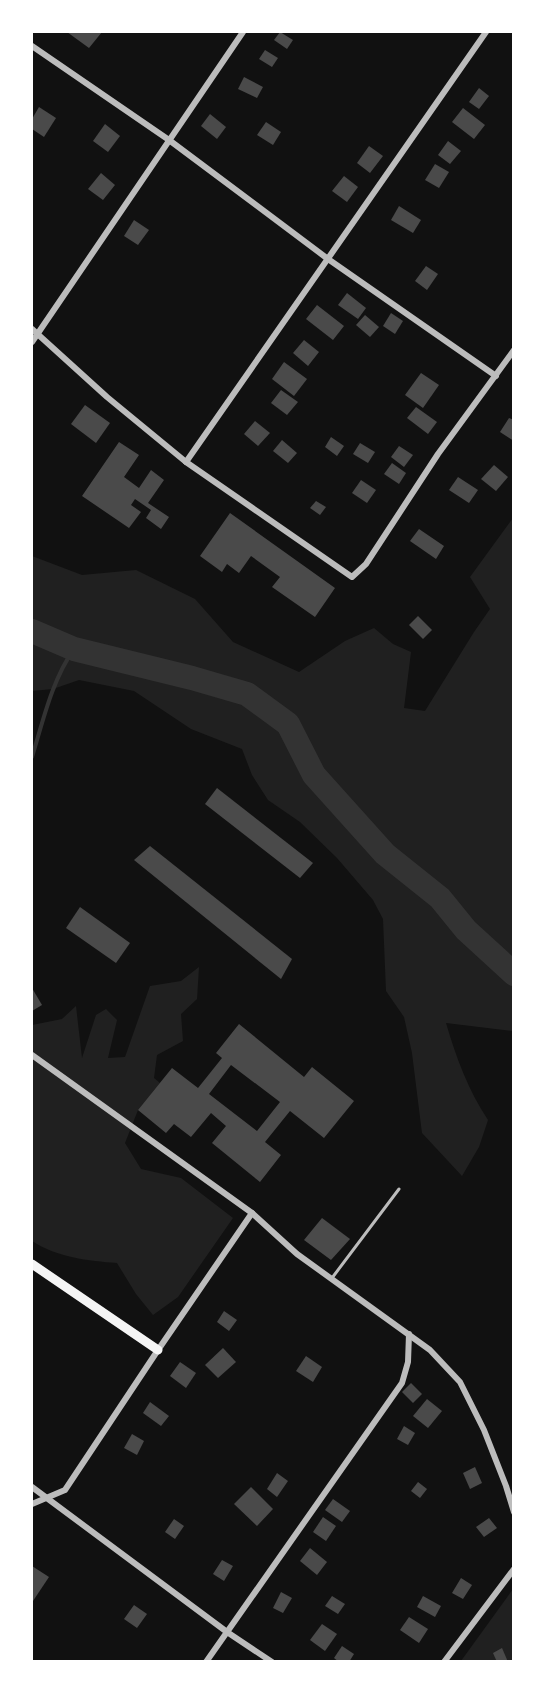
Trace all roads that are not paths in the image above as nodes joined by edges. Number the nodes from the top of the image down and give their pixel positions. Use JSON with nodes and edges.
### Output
{"nodes":[{"id":1,"x":243,"y":32,"type":"edge"},
{"id":2,"x":486,"y":32,"type":"edge"},
{"id":3,"x":32,"y":46,"type":"edge"},
{"id":4,"x":169,"y":140,"type":"junction"},
{"id":5,"x":328,"y":259,"type":"junction"},
{"id":6,"x":32,"y":329,"type":"edge"},
{"id":7,"x":36,"y":336,"type":"junction"},
{"id":8,"x":32,"y":342,"type":"edge"},
{"id":9,"x":513,"y":350,"type":"edge"},
{"id":10,"x":496,"y":376,"type":"junction"},
{"id":11,"x":186,"y":462,"type":"junction"},
{"id":12,"x":32,"y":1055,"type":"edge"},
{"id":13,"x":399,"y":1189,"type":"dead end"},
{"id":14,"x":252,"y":1213,"type":"junction"},
{"id":15,"x":32,"y":1264,"type":"edge"},
{"id":16,"x":331,"y":1280,"type":"junction"},
{"id":17,"x":409,"y":1334,"type":"junction"},
{"id":18,"x":158,"y":1350,"type":"junction"},
{"id":19,"x":32,"y":1487,"type":"edge"},
{"id":20,"x":47,"y":1497,"type":"junction"},
{"id":21,"x":32,"y":1504,"type":"edge"},
{"id":22,"x":513,"y":1512,"type":"edge"},
{"id":23,"x":513,"y":1569,"type":"edge"},
{"id":24,"x":227,"y":1632,"type":"junction"},
{"id":25,"x":206,"y":1662,"type":"edge"},
{"id":26,"x":272,"y":1662,"type":"edge"},
{"id":27,"x":444,"y":1662,"type":"edge"}],
"edges":[{"from":1,"to":4,"type":"street"},
{"from":2,"to":5,"type":"street"},
{"from":3,"to":4,"type":"street"},
{"from":4,"to":5,"type":"street"},
{"from":4,"to":7,"type":"street"},
{"from":5,"to":10,"type":"street"},
{"from":5,"to":11,"type":"street"},
{"from":6,"to":7,"type":"street"},
{"from":7,"to":8,"type":"street"},
{"from":7,"to":11,"type":"street"},
{"from":9,"to":10,"type":"street"},
{"from":10,"to":11,"type":"street"},
{"from":12,"to":14,"type":"street"},
{"from":13,"to":16,"type":"lane"},
{"from":14,"to":16,"type":"street"},
{"from":14,"to":18,"type":"street"},
{"from":15,"to":18,"type":"main road"},
{"from":16,"to":17,"type":"street"},
{"from":17,"to":22,"type":"street"},
{"from":17,"to":24,"type":"street"},
{"from":18,"to":20,"type":"street"},
{"from":19,"to":20,"type":"street"},
{"from":20,"to":21,"type":"street"},
{"from":20,"to":24,"type":"street"},
{"from":23,"to":27,"type":"street"},
{"from":24,"to":25,"type":"street"},
{"from":24,"to":26,"type":"street"}]}
